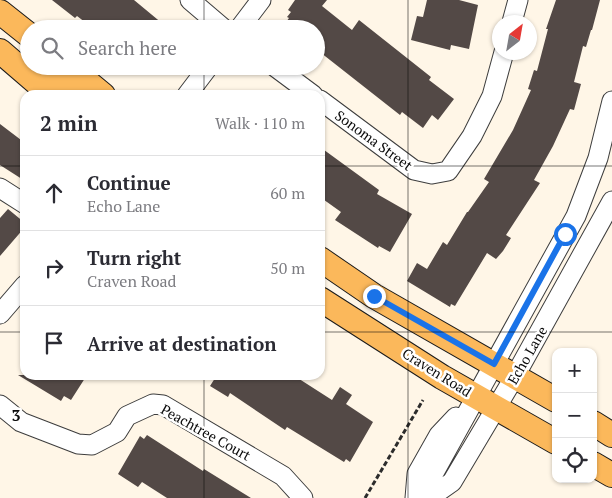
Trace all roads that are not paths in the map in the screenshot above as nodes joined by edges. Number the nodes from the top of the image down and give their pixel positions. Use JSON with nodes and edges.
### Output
{"nodes":[{"id":1,"x":190,"y":0,"type":"edge"},
{"id":2,"x":261,"y":0,"type":"edge"},
{"id":3,"x":518,"y":0,"type":"edge"},
{"id":4,"x":0,"y":12,"type":"edge"},
{"id":5,"x":514,"y":15,"type":"edge"},
{"id":6,"x":213,"y":20,"type":"edge"},
{"id":7,"x":245,"y":20,"type":"edge"},
{"id":8,"x":20,"y":28,"type":"edge"},
{"id":9,"x":0,"y":34,"type":"edge"},
{"id":10,"x":0,"y":51,"type":"edge"},
{"id":11,"x":20,"y":51,"type":"edge"},
{"id":12,"x":502,"y":60,"type":"edge"},
{"id":13,"x":20,"y":68,"type":"edge"},
{"id":14,"x":28,"y":75,"type":"edge"},
{"id":15,"x":49,"y":75,"type":"edge"},
{"id":16,"x":79,"y":75,"type":"edge"},
{"id":17,"x":202,"y":75,"type":"edge"},
{"id":18,"x":286,"y":75,"type":"edge"},
{"id":19,"x":45,"y":90,"type":"edge"},
{"id":20,"x":67,"y":90,"type":"edge"},
{"id":21,"x":98,"y":90,"type":"edge"},
{"id":22,"x":191,"y":90,"type":"edge"},
{"id":23,"x":306,"y":90,"type":"edge"},
{"id":24,"x":612,"y":101,"type":"edge"},
{"id":25,"x":325,"y":104,"type":"edge"},
{"id":26,"x":609,"y":126,"type":"edge"},
{"id":27,"x":0,"y":188,"type":"edge"},
{"id":28,"x":20,"y":201,"type":"edge"},
{"id":29,"x":612,"y":201,"type":"edge"},
{"id":30,"x":325,"y":262,"type":"edge"},
{"id":31,"x":20,"y":291,"type":"edge"},
{"id":32,"x":325,"y":302,"type":"edge"},
{"id":33,"x":0,"y":314,"type":"edge"},
{"id":34,"x":494,"y":364,"type":"junction"},
{"id":35,"x":516,"y":376,"type":"junction"},
{"id":36,"x":552,"y":398,"type":"edge"},
{"id":37,"x":486,"y":402,"type":"junction"},
{"id":38,"x":0,"y":405,"type":"edge"},
{"id":39,"x":597,"y":426,"type":"edge"},
{"id":40,"x":612,"y":435,"type":"edge"},
{"id":41,"x":552,"y":440,"type":"edge"},
{"id":42,"x":597,"y":466,"type":"edge"},
{"id":43,"x":612,"y":474,"type":"edge"},
{"id":44,"x":303,"y":498,"type":"edge"},
{"id":45,"x":415,"y":498,"type":"edge"},
{"id":46,"x":420,"y":498,"type":"edge"},
{"id":47,"x":429,"y":498,"type":"edge"}],
"edges":[{"from":1,"to":6,"type":"street"},
{"from":2,"to":7,"type":"street"},
{"from":3,"to":5,"type":"street"},
{"from":4,"to":8,"type":"main road"},
{"from":9,"to":11,"type":"main road"},
{"from":10,"to":13,"type":"main road"},
{"from":12,"to":25,"type":"street","name":"Sonoma Street"},
{"from":14,"to":19,"type":"main road"},
{"from":15,"to":20,"type":"main road"},
{"from":16,"to":21,"type":"main road"},
{"from":17,"to":22,"type":"street"},
{"from":18,"to":23,"type":"street"},
{"from":24,"to":26,"type":"street","name":"Echo Lane"},
{"from":26,"to":34,"type":"street","name":"Echo Lane"},
{"from":27,"to":28,"type":"street"},
{"from":29,"to":35,"type":"street","name":"Echo Lane"},
{"from":30,"to":34,"type":"main road"},
{"from":31,"to":33,"type":"street"},
{"from":32,"to":37,"type":"main road","name":"Craven Road"},
{"from":34,"to":35,"type":"main road"},
{"from":34,"to":37,"type":"street","name":"Echo Lane"},
{"from":35,"to":36,"type":"main road"},
{"from":35,"to":37,"type":"street","name":"Echo Lane"},
{"from":37,"to":41,"type":"main road","name":"Craven Road"},
{"from":37,"to":45,"type":"street","name":"Echo Lane"},
{"from":37,"to":46,"type":"street","name":"Echo Lane"},
{"from":37,"to":47,"type":"street","name":"Echo Lane"},
{"from":38,"to":44,"type":"street","name":"Peachtree Court"},
{"from":39,"to":40,"type":"main road"},
{"from":42,"to":43,"type":"main road"}]}
